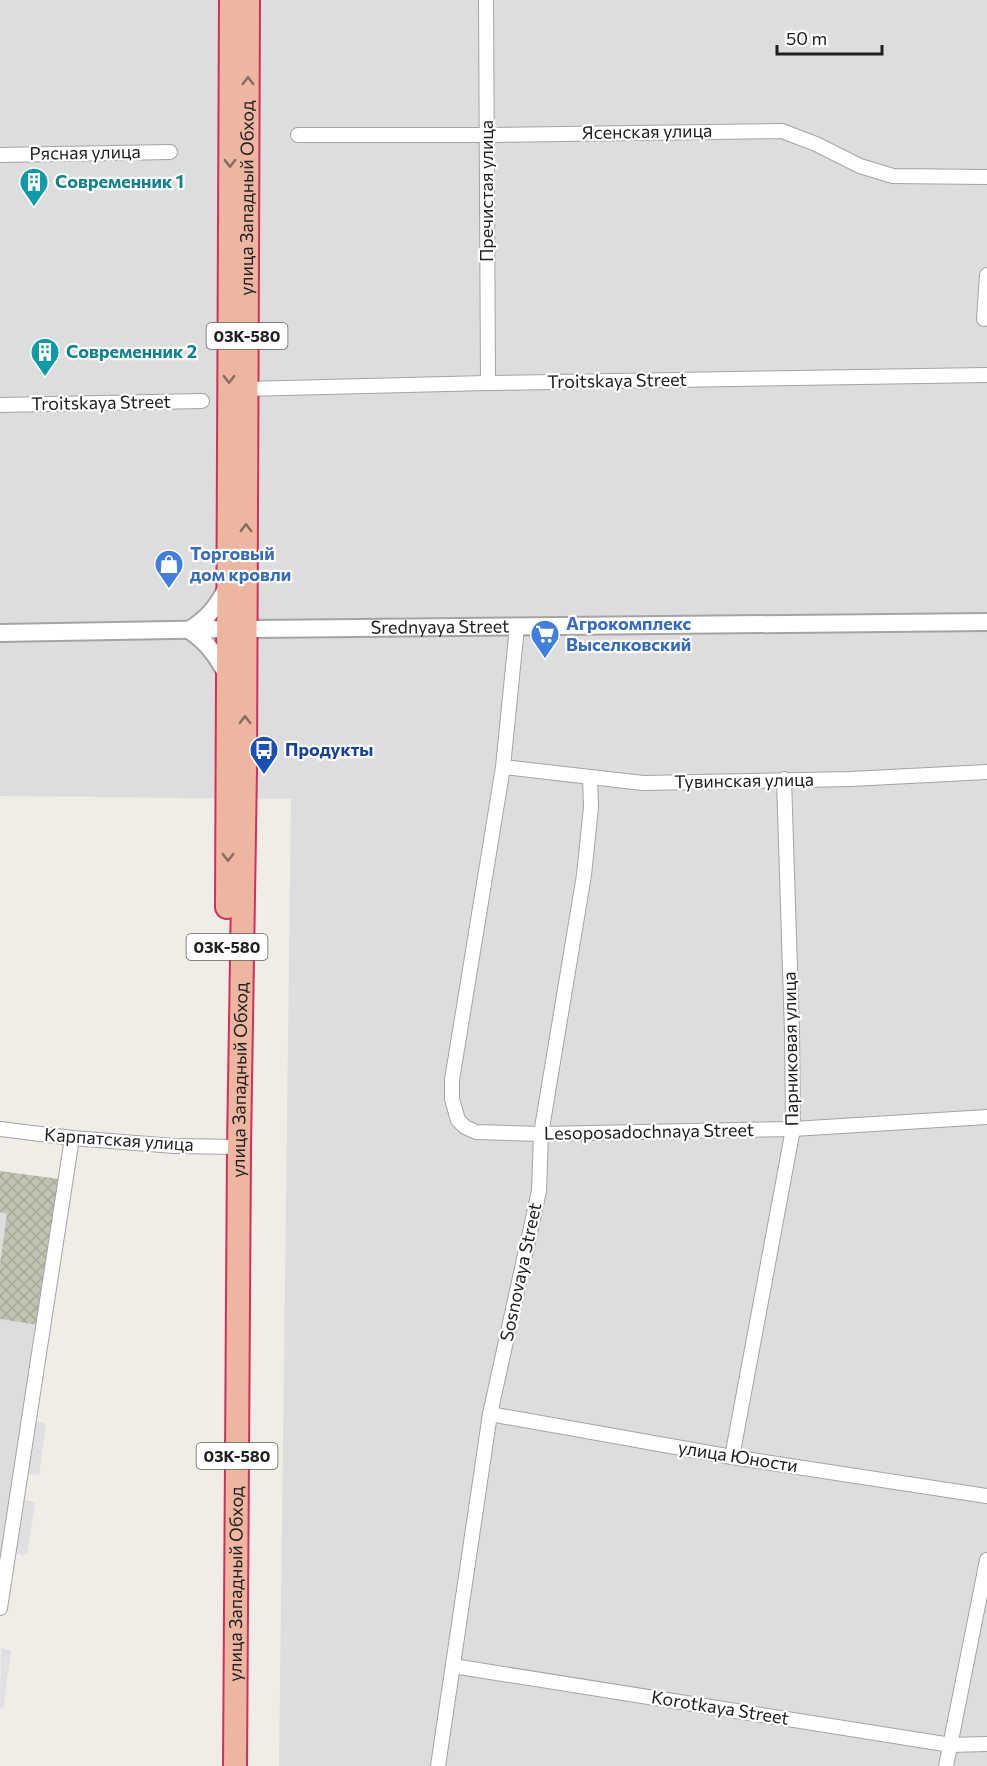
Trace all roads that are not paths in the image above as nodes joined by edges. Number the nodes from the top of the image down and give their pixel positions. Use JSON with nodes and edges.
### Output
{"nodes":[{"id":1,"x":231,"y":0,"type":"edge"},
{"id":2,"x":248,"y":0,"type":"edge"},
{"id":3,"x":486,"y":0,"type":"edge"},
{"id":4,"x":298,"y":135,"type":"dead end"},
{"id":5,"x":486,"y":135,"type":"junction"},
{"id":6,"x":170,"y":152,"type":"dead end"},
{"id":7,"x":0,"y":155,"type":"edge"},
{"id":8,"x":987,"y":177,"type":"edge"},
{"id":9,"x":987,"y":275,"type":"edge"},
{"id":10,"x":984,"y":320,"type":"dead end"},
{"id":11,"x":987,"y":375,"type":"edge"},
{"id":12,"x":488,"y":383,"type":"junction"},
{"id":13,"x":246,"y":389,"type":"junction"},
{"id":14,"x":202,"y":401,"type":"dead end"},
{"id":15,"x":0,"y":405,"type":"edge"},
{"id":16,"x":229,"y":582,"type":"junction"},
{"id":17,"x":987,"y":622,"type":"edge"},
{"id":18,"x":517,"y":627,"type":"junction"},
{"id":19,"x":238,"y":629,"type":"junction"},
{"id":20,"x":189,"y":630,"type":"junction"},
{"id":21,"x":0,"y":633,"type":"edge"},
{"id":22,"x":229,"y":680,"type":"junction"},
{"id":23,"x":502,"y":767,"type":"junction"},
{"id":24,"x":987,"y":772,"type":"edge"},
{"id":25,"x":590,"y":777,"type":"junction"},
{"id":26,"x":784,"y":780,"type":"junction"},
{"id":27,"x":987,"y":1117,"type":"edge"},
{"id":28,"x":793,"y":1128,"type":"junction"},
{"id":29,"x":0,"y":1129,"type":"edge"},
{"id":30,"x":541,"y":1134,"type":"junction"},
{"id":31,"x":72,"y":1137,"type":"junction"},
{"id":32,"x":232,"y":1146,"type":"junction"},
{"id":33,"x":490,"y":1414,"type":"junction"},
{"id":34,"x":732,"y":1456,"type":"junction"},
{"id":35,"x":987,"y":1496,"type":"edge"},
{"id":36,"x":987,"y":1560,"type":"edge"},
{"id":37,"x":0,"y":1608,"type":"edge"},
{"id":38,"x":453,"y":1666,"type":"junction"},
{"id":39,"x":987,"y":1744,"type":"edge"},
{"id":40,"x":951,"y":1745,"type":"junction"},
{"id":41,"x":223,"y":1766,"type":"edge"},
{"id":42,"x":235,"y":1766,"type":"edge"},
{"id":43,"x":438,"y":1766,"type":"edge"},
{"id":44,"x":946,"y":1766,"type":"edge"}],
"edges":[{"from":1,"to":16,"type":"highway","name":"улица Западный Обход","number":"03К-580","one_way":true},
{"from":13,"to":2,"type":"highway","name":"улица Западный Обход","number":"03К-580","one_way":true},
{"from":3,"to":5,"type":"street","name":"Пречистая улица"},
{"from":4,"to":5,"type":"street","name":"Ясенская улица"},
{"from":5,"to":8,"type":"street","name":"Ясенская улица"},
{"from":5,"to":12,"type":"street","name":"Пречистая улица"},
{"from":6,"to":7,"type":"street","name":"Рясная улица"},
{"from":9,"to":10,"type":"street"},
{"from":11,"to":12,"type":"street","name":"Troitskaya Street"},
{"from":12,"to":13,"type":"street","name":"Troitskaya Street"},
{"from":19,"to":13,"type":"highway","name":"улица Западный Обход","number":"03К-580","one_way":true},
{"from":14,"to":15,"type":"street","name":"Troitskaya Street"},
{"from":16,"to":19,"type":"highway","name":"улица Западный Обход","number":"03К-580"},
{"from":16,"to":20,"type":"street"},
{"from":17,"to":18,"type":"street","name":"Srednyaya Street"},
{"from":18,"to":19,"type":"street","name":"Srednyaya Street"},
{"from":18,"to":23,"type":"street"},
{"from":19,"to":20,"type":"street","name":"Srednyaya Street"},
{"from":19,"to":22,"type":"highway","name":"улица Западный Обход","number":"03К-580"},
{"from":32,"to":19,"type":"highway","name":"улица Западный Обход","number":"03К-580","one_way":true},
{"from":20,"to":21,"type":"street","name":"Srednyaya Street"},
{"from":20,"to":22,"type":"street"},
{"from":22,"to":32,"type":"highway","name":"улица Западный Обход","number":"03К-580","one_way":true},
{"from":23,"to":25,"type":"street","name":"Тувинская улица"},
{"from":23,"to":30,"type":"street","name":"Lesoposadochnaya Street"},
{"from":24,"to":26,"type":"street","name":"Тувинская улица"},
{"from":25,"to":26,"type":"street","name":"Тувинская улица"},
{"from":25,"to":30,"type":"street","name":"Sosnovaya Street"},
{"from":26,"to":28,"type":"street","name":"Парниковая улица"},
{"from":27,"to":28,"type":"street","name":"Lesoposadochnaya Street"},
{"from":28,"to":30,"type":"street","name":"Lesoposadochnaya Street"},
{"from":28,"to":34,"type":"street","name":"Парниковая улица"},
{"from":29,"to":31,"type":"street","name":"Карпатская улица"},
{"from":30,"to":33,"type":"street","name":"Sosnovaya Street"},
{"from":31,"to":32,"type":"street","name":"Карпатская улица"},
{"from":31,"to":37,"type":"street"},
{"from":32,"to":41,"type":"highway","name":"улица Западный Обход","number":"03К-580"},
{"from":32,"to":42,"type":"highway","name":"улица Западный Обход","number":"03К-580"},
{"from":33,"to":34,"type":"street","name":"улица Юности"},
{"from":33,"to":38,"type":"street","name":"Sosnovaya Street"},
{"from":34,"to":35,"type":"street","name":"улица Юности"},
{"from":36,"to":40,"type":"street"},
{"from":38,"to":40,"type":"street","name":"Korotkaya Street"},
{"from":38,"to":43,"type":"street","name":"Sosnovaya Street"},
{"from":39,"to":40,"type":"street","name":"Korotkaya Street"},
{"from":40,"to":44,"type":"street"}]}
